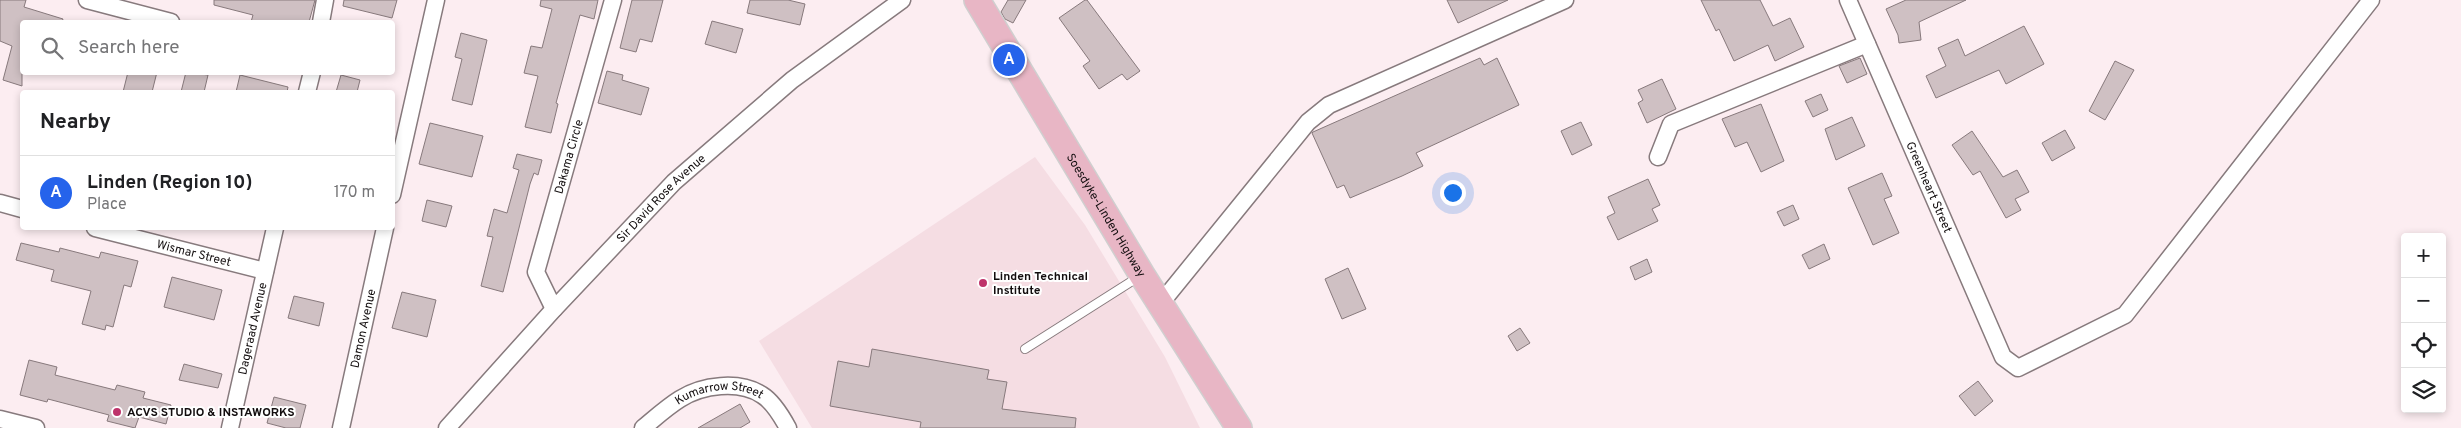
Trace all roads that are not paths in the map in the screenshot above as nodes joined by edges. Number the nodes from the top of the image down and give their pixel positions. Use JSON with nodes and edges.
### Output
{"nodes":[{"id":1,"x":87,"y":0,"type":"edge"},
{"id":2,"x":325,"y":0,"type":"edge"},
{"id":3,"x":436,"y":0,"type":"edge"},
{"id":4,"x":612,"y":0,"type":"edge"},
{"id":5,"x":902,"y":0,"type":"edge"},
{"id":6,"x":977,"y":0,"type":"edge"},
{"id":7,"x":1565,"y":0,"type":"edge"},
{"id":8,"x":1848,"y":0,"type":"edge"},
{"id":9,"x":2371,"y":0,"type":"edge"},
{"id":10,"x":162,"y":20,"type":"edge"},
{"id":11,"x":321,"y":20,"type":"edge"},
{"id":12,"x":1868,"y":44,"type":"junction"},
{"id":13,"x":311,"y":75,"type":"edge"},
{"id":14,"x":308,"y":90,"type":"edge"},
{"id":15,"x":1658,"y":157,"type":"dead end"},
{"id":16,"x":395,"y":182,"type":"edge"},
{"id":17,"x":0,"y":203,"type":"edge"},
{"id":18,"x":20,"y":208,"type":"edge"},
{"id":19,"x":103,"y":230,"type":"edge"},
{"id":20,"x":275,"y":230,"type":"edge"},
{"id":21,"x":385,"y":230,"type":"edge"},
{"id":22,"x":265,"y":271,"type":"junction"},
{"id":23,"x":1142,"y":275,"type":"junction"},
{"id":24,"x":1161,"y":303,"type":"junction"},
{"id":25,"x":554,"y":309,"type":"junction"},
{"id":26,"x":1025,"y":349,"type":"dead end"},
{"id":27,"x":0,"y":419,"type":"edge"},
{"id":28,"x":36,"y":428,"type":"edge"},
{"id":29,"x":230,"y":428,"type":"edge"},
{"id":30,"x":341,"y":428,"type":"edge"},
{"id":31,"x":447,"y":428,"type":"edge"},
{"id":32,"x":643,"y":428,"type":"edge"},
{"id":33,"x":788,"y":428,"type":"edge"},
{"id":34,"x":1239,"y":428,"type":"edge"}],
"edges":[{"from":1,"to":10,"type":"street"},
{"from":2,"to":11,"type":"street"},
{"from":3,"to":16,"type":"street"},
{"from":4,"to":25,"type":"street","name":"Dakama Circle"},
{"from":5,"to":25,"type":"street","name":"Sir David Rose Avenue"},
{"from":6,"to":23,"type":"main road","name":"Soesdyke-Linden Highway"},
{"from":7,"to":24,"type":"street"},
{"from":8,"to":12,"type":"street","name":"Greenheart Street"},
{"from":9,"to":12,"type":"street","name":"Greenheart Street"},
{"from":12,"to":15,"type":"street"},
{"from":13,"to":14,"type":"street"},
{"from":17,"to":18,"type":"street"},
{"from":19,"to":22,"type":"street","name":"Wismar Street"},
{"from":20,"to":22,"type":"street","name":"Dageraad Avenue"},
{"from":21,"to":30,"type":"street","name":"Damon Avenue"},
{"from":22,"to":29,"type":"street","name":"Dageraad Avenue"},
{"from":23,"to":24,"type":"main road","name":"Soesdyke-Linden Highway"},
{"from":23,"to":26,"type":"lane"},
{"from":24,"to":34,"type":"main road","name":"Soesdyke-Linden Highway"},
{"from":25,"to":31,"type":"street","name":"Sir David Rose Avenue"},
{"from":27,"to":28,"type":"street"},
{"from":32,"to":33,"type":"street","name":"Kumarrow Street"}]}
